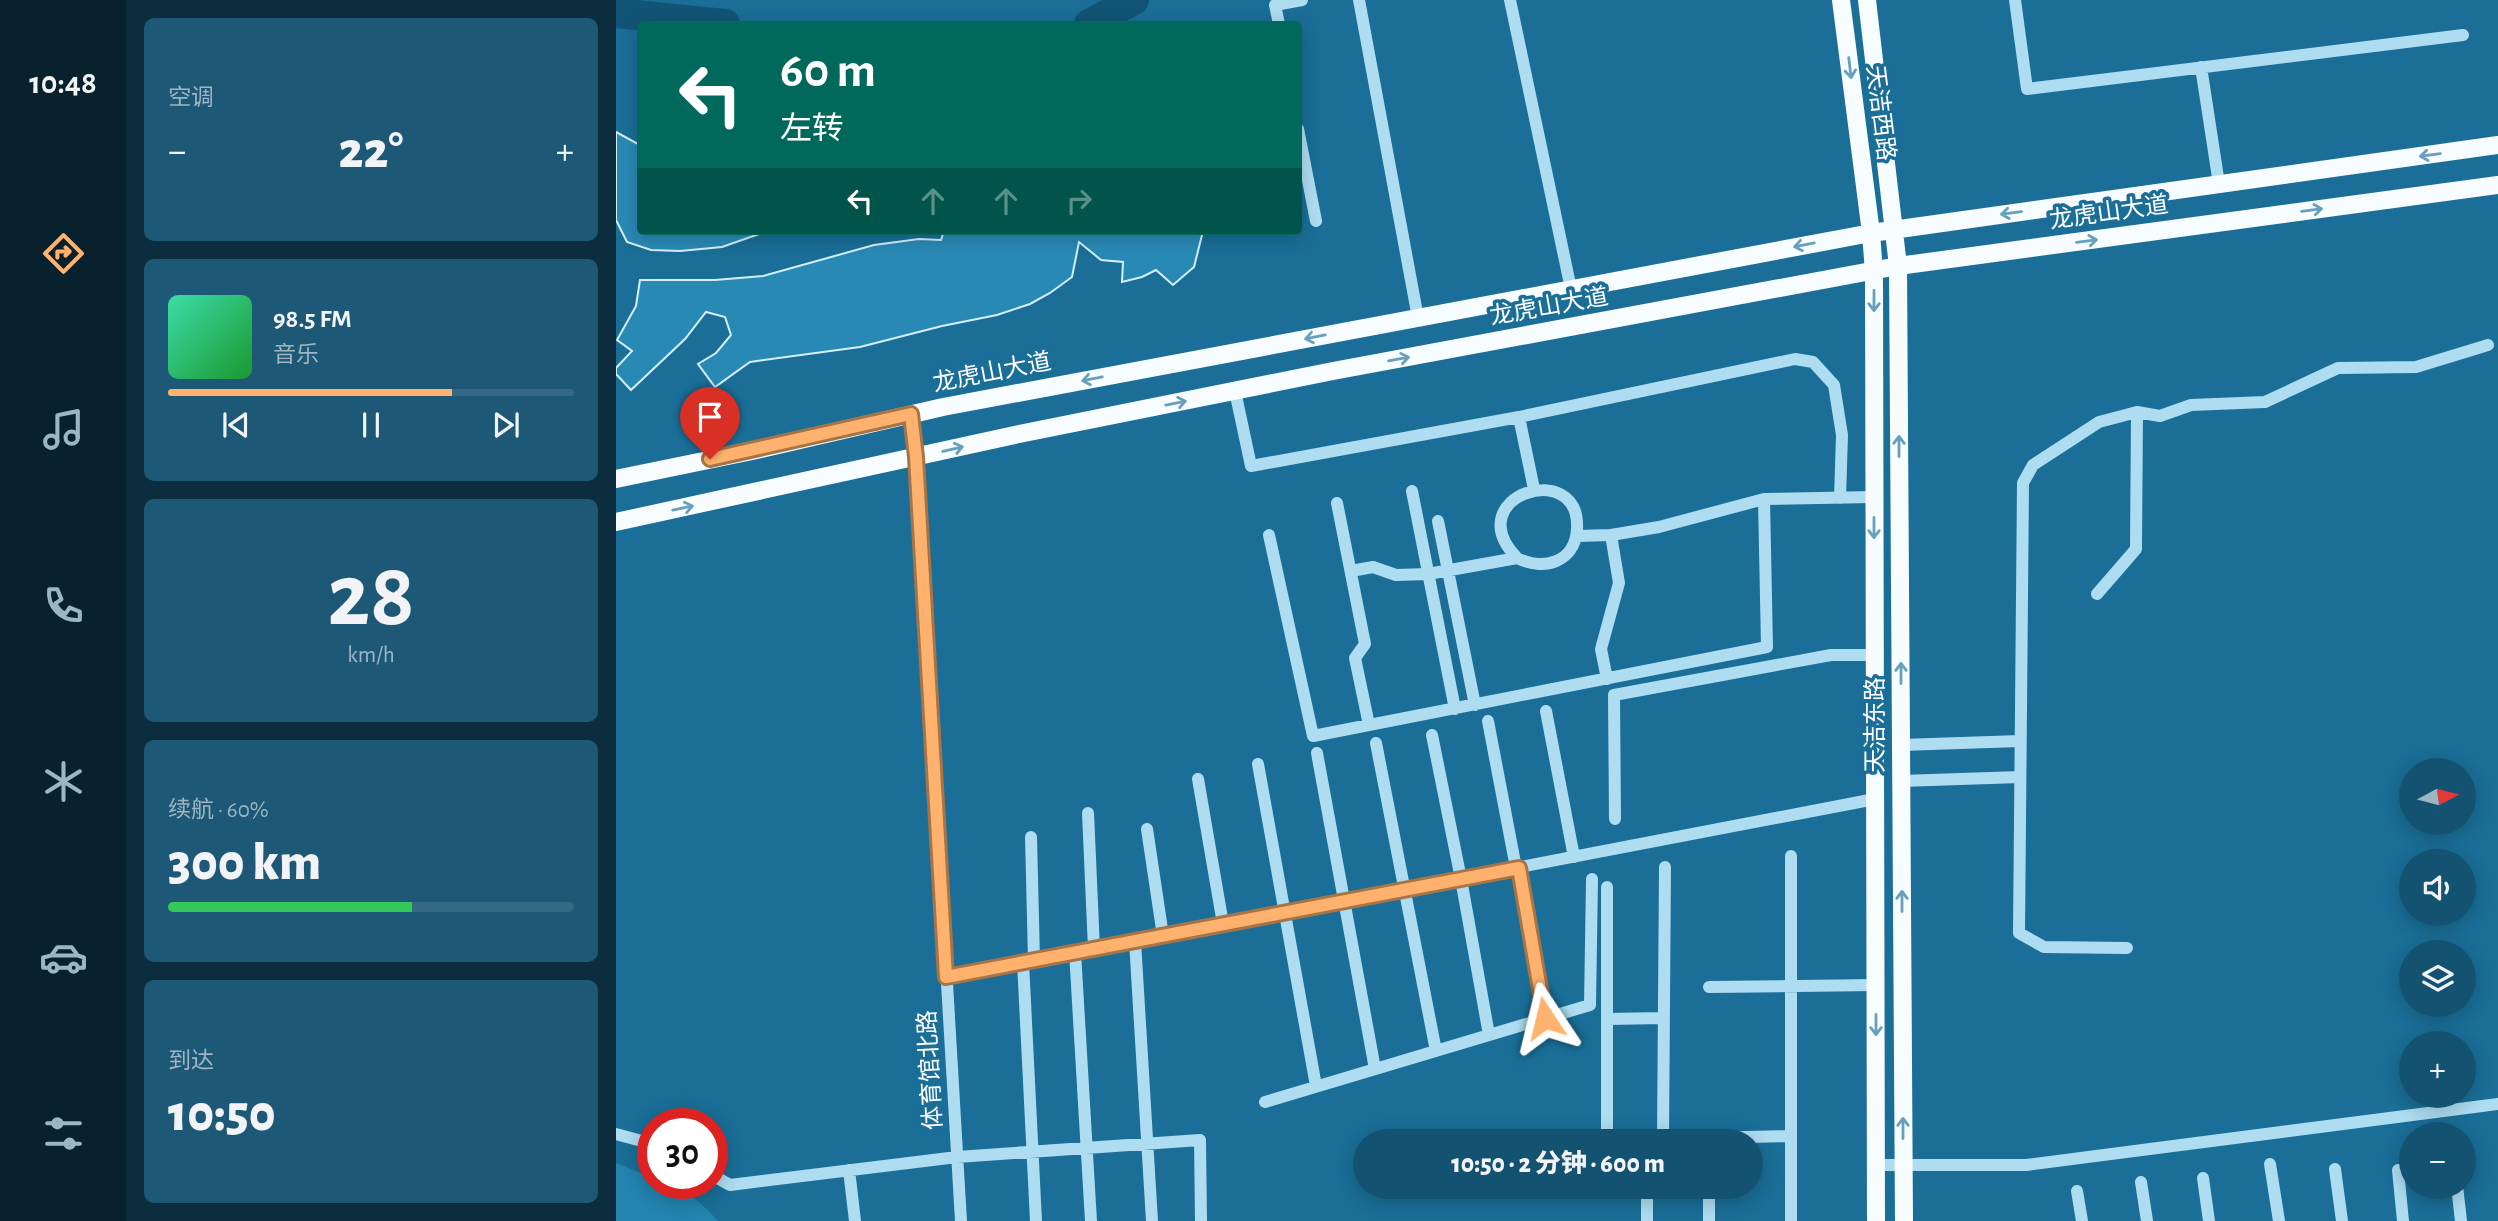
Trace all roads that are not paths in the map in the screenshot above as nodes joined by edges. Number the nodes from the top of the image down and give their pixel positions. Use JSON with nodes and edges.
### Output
{"nodes":[{"id":1,"x":1302,"y":0,"type":"edge"},
{"id":2,"x":1359,"y":0,"type":"edge"},
{"id":3,"x":1510,"y":0,"type":"edge"},
{"id":4,"x":1841,"y":0,"type":"edge"},
{"id":5,"x":1867,"y":0,"type":"edge"},
{"id":6,"x":2015,"y":0,"type":"edge"},
{"id":7,"x":1278,"y":21,"type":"edge"},
{"id":8,"x":2463,"y":35,"type":"dead end"},
{"id":9,"x":2201,"y":66,"type":"junction"},
{"id":10,"x":2498,"y":145,"type":"edge"},
{"id":11,"x":1302,"y":149,"type":"edge"},
{"id":12,"x":2219,"y":184,"type":"junction"},
{"id":13,"x":2498,"y":185,"type":"edge"},
{"id":14,"x":1316,"y":221,"type":"dead end"},
{"id":15,"x":1895,"y":229,"type":"junction"},
{"id":16,"x":1871,"y":233,"type":"junction"},
{"id":17,"x":1898,"y":266,"type":"junction"},
{"id":18,"x":1874,"y":272,"type":"junction"},
{"id":19,"x":1571,"y":289,"type":"junction"},
{"id":20,"x":1419,"y":318,"type":"junction"},
{"id":21,"x":2488,"y":345,"type":"dead end"},
{"id":22,"x":1235,"y":391,"type":"junction"},
{"id":23,"x":2137,"y":412,"type":"junction"},
{"id":24,"x":911,"y":414,"type":"junction"},
{"id":25,"x":1519,"y":417,"type":"junction"},
{"id":26,"x":916,"y":457,"type":"junction"},
{"id":27,"x":616,"y":479,"type":"edge"},
{"id":28,"x":1534,"y":489,"type":"junction"},
{"id":29,"x":1412,"y":491,"type":"dead end"},
{"id":30,"x":1874,"y":497,"type":"junction"},
{"id":31,"x":1840,"y":498,"type":"junction"},
{"id":32,"x":1764,"y":499,"type":"junction"},
{"id":33,"x":1337,"y":503,"type":"dead end"},
{"id":34,"x":1438,"y":521,"type":"dead end"},
{"id":35,"x":616,"y":522,"type":"edge"},
{"id":36,"x":1269,"y":535,"type":"dead end"},
{"id":37,"x":1611,"y":535,"type":"junction"},
{"id":38,"x":1577,"y":536,"type":"junction"},
{"id":39,"x":1517,"y":558,"type":"junction"},
{"id":40,"x":1448,"y":570,"type":"junction"},
{"id":41,"x":1351,"y":571,"type":"junction"},
{"id":42,"x":1428,"y":574,"type":"junction"},
{"id":43,"x":2097,"y":594,"type":"dead end"},
{"id":44,"x":1875,"y":655,"type":"junction"},
{"id":45,"x":1607,"y":679,"type":"junction"},
{"id":46,"x":1475,"y":705,"type":"junction"},
{"id":47,"x":1455,"y":709,"type":"junction"},
{"id":48,"x":1546,"y":711,"type":"dead end"},
{"id":49,"x":1488,"y":721,"type":"dead end"},
{"id":50,"x":1369,"y":725,"type":"junction"},
{"id":51,"x":1432,"y":735,"type":"dead end"},
{"id":52,"x":2020,"y":741,"type":"junction"},
{"id":53,"x":1376,"y":743,"type":"dead end"},
{"id":54,"x":1901,"y":745,"type":"junction"},
{"id":55,"x":1317,"y":753,"type":"dead end"},
{"id":56,"x":1258,"y":764,"type":"dead end"},
{"id":57,"x":2020,"y":777,"type":"junction"},
{"id":58,"x":1198,"y":779,"type":"dead end"},
{"id":59,"x":1901,"y":781,"type":"junction"},
{"id":60,"x":1875,"y":799,"type":"junction"},
{"id":61,"x":1088,"y":813,"type":"dead end"},
{"id":62,"x":1615,"y":819,"type":"dead end"},
{"id":63,"x":1147,"y":829,"type":"dead end"},
{"id":64,"x":1031,"y":837,"type":"dead end"},
{"id":65,"x":1791,"y":856,"type":"dead end"},
{"id":66,"x":1574,"y":857,"type":"junction"},
{"id":67,"x":1665,"y":867,"type":"dead end"},
{"id":68,"x":1517,"y":868,"type":"junction"},
{"id":69,"x":1461,"y":878,"type":"junction"},
{"id":70,"x":1592,"y":879,"type":"dead end"},
{"id":71,"x":1607,"y":887,"type":"dead end"},
{"id":72,"x":1406,"y":889,"type":"junction"},
{"id":73,"x":1344,"y":901,"type":"junction"},
{"id":74,"x":1284,"y":912,"type":"junction"},
{"id":75,"x":1223,"y":924,"type":"junction"},
{"id":76,"x":1163,"y":936,"type":"junction"},
{"id":77,"x":1135,"y":941,"type":"junction"},
{"id":78,"x":2127,"y":948,"type":"dead end"},
{"id":79,"x":1094,"y":949,"type":"junction"},
{"id":80,"x":1076,"y":952,"type":"junction"},
{"id":81,"x":1029,"y":961,"type":"junction"},
{"id":82,"x":946,"y":977,"type":"junction"},
{"id":83,"x":1876,"y":985,"type":"junction"},
{"id":84,"x":1791,"y":986,"type":"junction"},
{"id":85,"x":1709,"y":987,"type":"dead end"},
{"id":86,"x":1545,"y":1018,"type":"junction"},
{"id":87,"x":1663,"y":1018,"type":"junction"},
{"id":88,"x":1607,"y":1019,"type":"junction"},
{"id":89,"x":1489,"y":1035,"type":"junction"},
{"id":90,"x":1436,"y":1051,"type":"junction"},
{"id":91,"x":1375,"y":1069,"type":"junction"},
{"id":92,"x":1317,"y":1086,"type":"junction"},
{"id":93,"x":1265,"y":1101,"type":"dead end"},
{"id":94,"x":2498,"y":1104,"type":"edge"},
{"id":95,"x":1607,"y":1129,"type":"edge"},
{"id":96,"x":1663,"y":1129,"type":"edge"},
{"id":97,"x":616,"y":1134,"type":"edge"},
{"id":98,"x":1791,"y":1136,"type":"junction"},
{"id":99,"x":1763,"y":1137,"type":"edge"},
{"id":100,"x":637,"y":1140,"type":"edge"},
{"id":101,"x":1147,"y":1144,"type":"junction"},
{"id":102,"x":1086,"y":1148,"type":"junction"},
{"id":103,"x":1032,"y":1152,"type":"junction"},
{"id":104,"x":957,"y":1157,"type":"junction"},
{"id":105,"x":1903,"y":1164,"type":"junction"},
{"id":106,"x":2270,"y":1164,"type":"dead end"},
{"id":107,"x":1876,"y":1165,"type":"junction"},
{"id":108,"x":2335,"y":1169,"type":"dead end"},
{"id":109,"x":849,"y":1170,"type":"junction"},
{"id":110,"x":2398,"y":1170,"type":"dead end"},
{"id":111,"x":2203,"y":1178,"type":"dead end"},
{"id":112,"x":2141,"y":1182,"type":"dead end"},
{"id":113,"x":728,"y":1184,"type":"edge"},
{"id":114,"x":2077,"y":1191,"type":"dead end"},
{"id":115,"x":1647,"y":1199,"type":"edge"},
{"id":116,"x":1709,"y":1199,"type":"edge"},
{"id":117,"x":2458,"y":1199,"type":"edge"},
{"id":118,"x":855,"y":1221,"type":"edge"},
{"id":119,"x":961,"y":1221,"type":"edge"},
{"id":120,"x":1036,"y":1221,"type":"edge"},
{"id":121,"x":1091,"y":1221,"type":"edge"},
{"id":122,"x":1152,"y":1221,"type":"edge"},
{"id":123,"x":1201,"y":1221,"type":"edge"},
{"id":124,"x":1647,"y":1221,"type":"edge"},
{"id":125,"x":1709,"y":1221,"type":"edge"},
{"id":126,"x":1791,"y":1221,"type":"edge"},
{"id":127,"x":1877,"y":1221,"type":"edge"},
{"id":128,"x":1903,"y":1221,"type":"edge"},
{"id":129,"x":2082,"y":1221,"type":"edge"},
{"id":130,"x":2147,"y":1221,"type":"edge"},
{"id":131,"x":2209,"y":1221,"type":"edge"},
{"id":132,"x":2279,"y":1221,"type":"edge"},
{"id":133,"x":2342,"y":1221,"type":"edge"},
{"id":134,"x":2403,"y":1221,"type":"edge"},
{"id":135,"x":2461,"y":1221,"type":"edge"}],
"edges":[{"from":1,"to":7,"type":"street"},
{"from":2,"to":20,"type":"street"},
{"from":3,"to":19,"type":"street"},
{"from":4,"to":16,"type":"main road","name":"天洁西路","one_way":true},
{"from":5,"to":15,"type":"main road","name":"天洁西路"},
{"from":6,"to":9,"type":"street"},
{"from":8,"to":9,"type":"street"},
{"from":9,"to":12,"type":"street"},
{"from":10,"to":12,"type":"main road","name":"龙虎山大道","one_way":true},
{"from":11,"to":14,"type":"street"},
{"from":12,"to":15,"type":"main road","name":"龙虎山大道","one_way":true},
{"from":17,"to":13,"type":"main road","name":"龙虎山大道","one_way":true},
{"from":15,"to":16,"type":"main road","name":"龙虎山大道"},
{"from":15,"to":17,"type":"main road","name":"天洁东路"},
{"from":16,"to":18,"type":"main road","name":"天洁东路"},
{"from":16,"to":19,"type":"main road","name":"龙虎山大道","one_way":true},
{"from":17,"to":18,"type":"main road","name":"龙虎山大道"},
{"from":54,"to":17,"type":"main road","name":"天洁东路","one_way":true},
{"from":22,"to":18,"type":"main road","name":"龙虎山大道","one_way":true},
{"from":18,"to":30,"type":"main road","name":"天洁东路","one_way":true},
{"from":19,"to":20,"type":"main road","name":"龙虎山大道"},
{"from":20,"to":24,"type":"main road","name":"龙虎山大道","one_way":true},
{"from":21,"to":23,"type":"street"},
{"from":22,"to":25,"type":"street"},
{"from":26,"to":22,"type":"main road","name":"龙虎山大道","one_way":true},
{"from":23,"to":43,"type":"street"},
{"from":23,"to":52,"type":"street"},
{"from":24,"to":26,"type":"street","name":"体育馆北路"},
{"from":24,"to":27,"type":"main road","name":"龙虎山大道"},
{"from":25,"to":28,"type":"street"},
{"from":25,"to":31,"type":"street"},
{"from":35,"to":26,"type":"main road","name":"龙虎山大道","one_way":true},
{"from":26,"to":82,"type":"street","name":"体育馆北路"},
{"from":28,"to":38,"type":"street"},
{"from":28,"to":39,"type":"street"},
{"from":29,"to":42,"type":"street"},
{"from":30,"to":31,"type":"street"},
{"from":30,"to":44,"type":"main road","name":"天洁东路","one_way":true},
{"from":31,"to":32,"type":"street"},
{"from":32,"to":37,"type":"street"},
{"from":32,"to":45,"type":"street"},
{"from":33,"to":41,"type":"street"},
{"from":34,"to":40,"type":"street"},
{"from":36,"to":50,"type":"street"},
{"from":37,"to":38,"type":"street"},
{"from":37,"to":45,"type":"street"},
{"from":38,"to":39,"type":"street"},
{"from":39,"to":40,"type":"street"},
{"from":40,"to":42,"type":"street"},
{"from":40,"to":46,"type":"street"},
{"from":41,"to":42,"type":"street"},
{"from":41,"to":50,"type":"street"},
{"from":42,"to":47,"type":"street"},
{"from":44,"to":60,"type":"main road","name":"天洁东路"},
{"from":44,"to":62,"type":"street"},
{"from":45,"to":46,"type":"street"},
{"from":46,"to":47,"type":"street"},
{"from":47,"to":50,"type":"street"},
{"from":48,"to":66,"type":"street"},
{"from":49,"to":68,"type":"street"},
{"from":51,"to":69,"type":"street"},
{"from":52,"to":54,"type":"street"},
{"from":52,"to":57,"type":"street"},
{"from":53,"to":72,"type":"street"},
{"from":54,"to":59,"type":"main road","name":"天洁东路"},
{"from":55,"to":73,"type":"street"},
{"from":56,"to":74,"type":"street"},
{"from":57,"to":59,"type":"street"},
{"from":57,"to":78,"type":"street"},
{"from":58,"to":75,"type":"street"},
{"from":105,"to":59,"type":"main road","name":"天洁东路","one_way":true},
{"from":60,"to":66,"type":"street"},
{"from":60,"to":83,"type":"main road","name":"天洁东路"},
{"from":61,"to":79,"type":"street"},
{"from":63,"to":76,"type":"street"},
{"from":64,"to":81,"type":"street"},
{"from":65,"to":84,"type":"street"},
{"from":66,"to":68,"type":"street"},
{"from":67,"to":87,"type":"street"},
{"from":68,"to":69,"type":"street"},
{"from":68,"to":86,"type":"street"},
{"from":69,"to":72,"type":"street"},
{"from":69,"to":89,"type":"street"},
{"from":70,"to":86,"type":"street"},
{"from":71,"to":88,"type":"street"},
{"from":72,"to":73,"type":"street"},
{"from":72,"to":90,"type":"street"},
{"from":73,"to":74,"type":"street"},
{"from":73,"to":91,"type":"street"},
{"from":74,"to":75,"type":"street"},
{"from":74,"to":92,"type":"street"},
{"from":75,"to":76,"type":"street"},
{"from":76,"to":77,"type":"street"},
{"from":77,"to":79,"type":"street"},
{"from":77,"to":101,"type":"street"},
{"from":79,"to":80,"type":"street"},
{"from":80,"to":81,"type":"street"},
{"from":80,"to":102,"type":"street"},
{"from":81,"to":82,"type":"street"},
{"from":81,"to":103,"type":"street"},
{"from":82,"to":104,"type":"street","name":"体育馆北路"},
{"from":83,"to":84,"type":"street"},
{"from":83,"to":107,"type":"main road","name":"天洁东路","one_way":true},
{"from":84,"to":85,"type":"street"},
{"from":84,"to":98,"type":"street"},
{"from":86,"to":89,"type":"street"},
{"from":87,"to":88,"type":"street"},
{"from":87,"to":96,"type":"street"},
{"from":88,"to":95,"type":"street"},
{"from":89,"to":90,"type":"street"},
{"from":90,"to":91,"type":"street"},
{"from":91,"to":92,"type":"street"},
{"from":92,"to":93,"type":"street"},
{"from":94,"to":105,"type":"street"},
{"from":97,"to":100,"type":"street"},
{"from":98,"to":99,"type":"street"},
{"from":98,"to":126,"type":"street"},
{"from":101,"to":102,"type":"street"},
{"from":101,"to":122,"type":"street"},
{"from":101,"to":123,"type":"street"},
{"from":102,"to":103,"type":"street"},
{"from":102,"to":121,"type":"street"},
{"from":103,"to":104,"type":"street"},
{"from":103,"to":120,"type":"street"},
{"from":104,"to":109,"type":"street"},
{"from":104,"to":119,"type":"street","name":"体育馆北路"},
{"from":105,"to":107,"type":"street"},
{"from":105,"to":128,"type":"main road","name":"天洁东路"},
{"from":106,"to":132,"type":"street"},
{"from":107,"to":127,"type":"main road","name":"天洁东路"},
{"from":108,"to":133,"type":"street"},
{"from":109,"to":113,"type":"street"},
{"from":109,"to":118,"type":"street"},
{"from":110,"to":134,"type":"street"},
{"from":111,"to":131,"type":"street"},
{"from":112,"to":130,"type":"street"},
{"from":114,"to":129,"type":"street"},
{"from":115,"to":124,"type":"street"},
{"from":116,"to":125,"type":"street"},
{"from":117,"to":135,"type":"street"}]}
